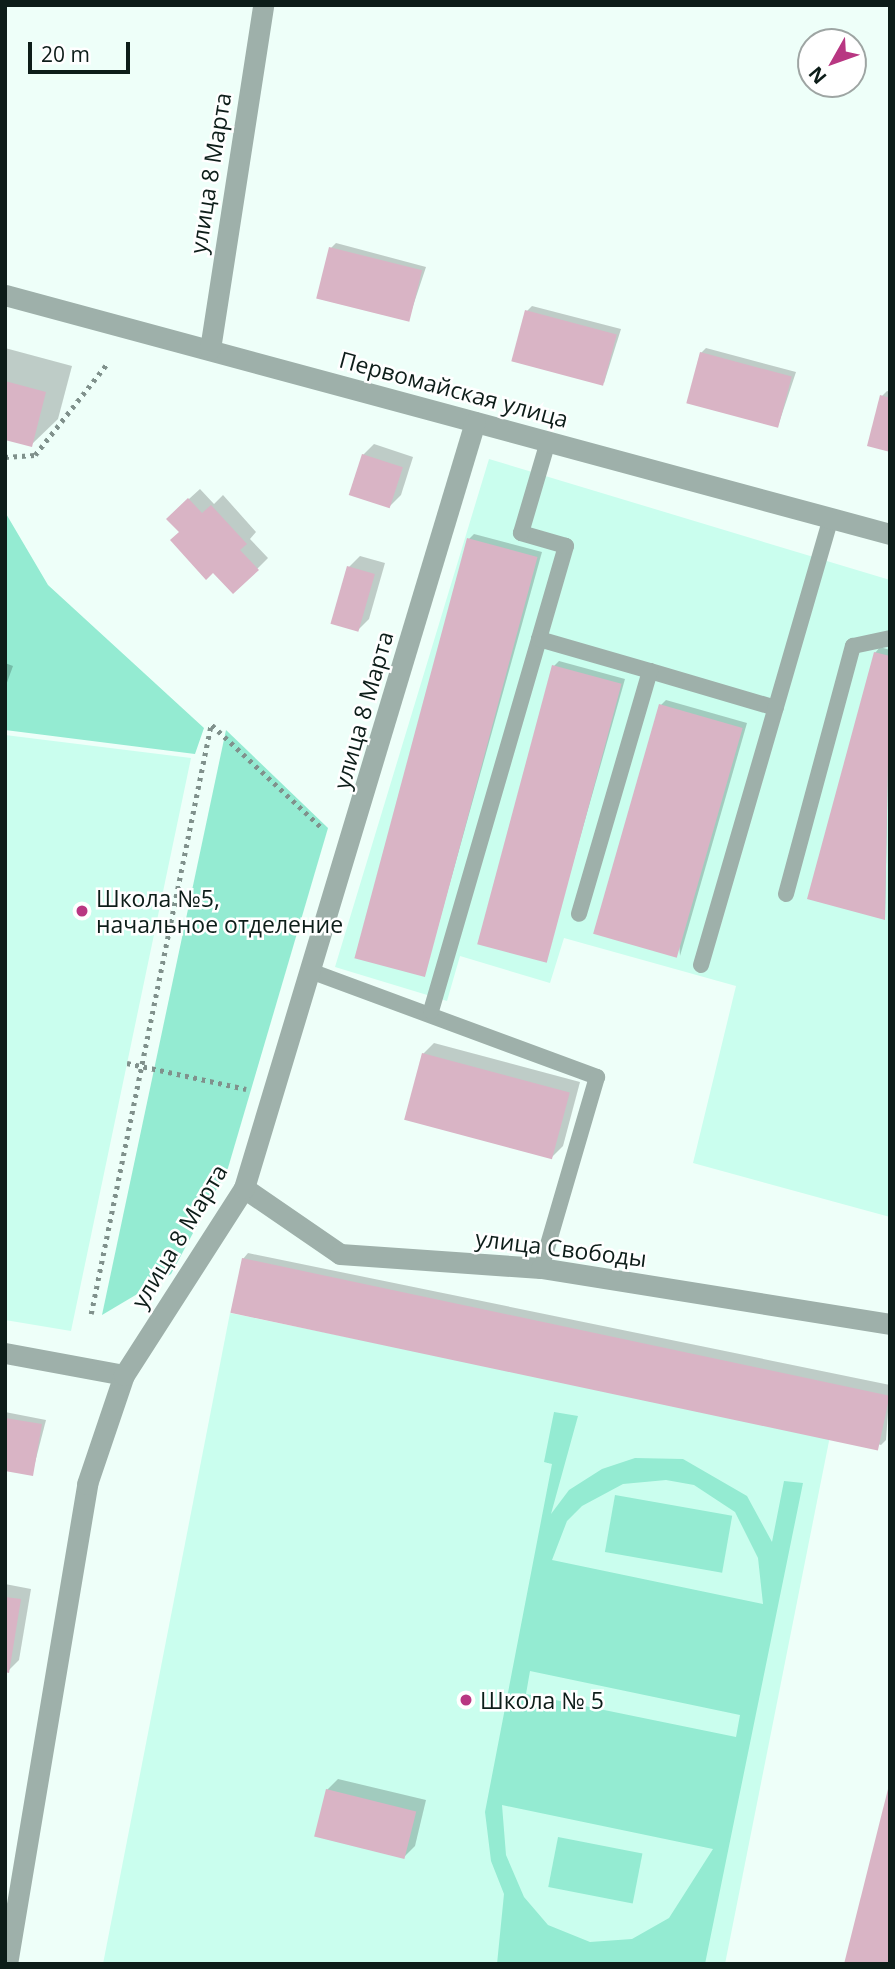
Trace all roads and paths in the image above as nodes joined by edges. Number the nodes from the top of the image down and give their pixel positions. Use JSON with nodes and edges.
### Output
{"nodes":[{"id":1,"x":263,"y":5,"type":"edge"},
{"id":2,"x":5,"y":295,"type":"edge"},
{"id":3,"x":210,"y":349,"type":"junction"},
{"id":4,"x":106,"y":365,"type":"dead end"},
{"id":5,"x":475,"y":422,"type":"junction"},
{"id":6,"x":548,"y":441,"type":"junction"},
{"id":7,"x":5,"y":457,"type":"edge"},
{"id":8,"x":831,"y":518,"type":"junction"},
{"id":9,"x":890,"y":534,"type":"edge"},
{"id":10,"x":890,"y":638,"type":"edge"},
{"id":11,"x":539,"y":639,"type":"junction"},
{"id":12,"x":650,"y":671,"type":"junction"},
{"id":13,"x":776,"y":708,"type":"junction"},
{"id":14,"x":348,"y":853,"type":"junction"},
{"id":15,"x":786,"y":894,"type":"dead end"},
{"id":16,"x":579,"y":914,"type":"dead end"},
{"id":17,"x":701,"y":965,"type":"dead end"},
{"id":18,"x":313,"y":972,"type":"junction"},
{"id":19,"x":430,"y":1011,"type":"junction"},
{"id":20,"x":127,"y":1063,"type":"dead end"},
{"id":21,"x":141,"y":1066,"type":"junction"},
{"id":22,"x":271,"y":1095,"type":"junction"},
{"id":23,"x":244,"y":1188,"type":"junction"},
{"id":24,"x":541,"y":1268,"type":"junction"},
{"id":25,"x":91,"y":1314,"type":"dead end"},
{"id":26,"x":890,"y":1324,"type":"edge"},
{"id":27,"x":5,"y":1353,"type":"edge"},
{"id":28,"x":124,"y":1375,"type":"junction"},
{"id":29,"x":14,"y":1858,"type":"edge"},
{"id":30,"x":7,"y":1964,"type":"edge"}],
"edges":[{"from":1,"to":3,"type":"street","name":"улица 8 Марта"},
{"from":2,"to":3,"type":"street","name":"Первомайская улица"},
{"from":3,"to":5,"type":"street","name":"Первомайская улица"},
{"from":4,"to":7,"type":"path"},
{"from":5,"to":6,"type":"street","name":"Первомайская улица"},
{"from":5,"to":14,"type":"street","name":"улица 8 Марта"},
{"from":6,"to":8,"type":"street","name":"Первомайская улица"},
{"from":6,"to":11,"type":"lane"},
{"from":8,"to":9,"type":"street","name":"Первомайская улица"},
{"from":8,"to":13,"type":"lane"},
{"from":10,"to":15,"type":"lane"},
{"from":11,"to":12,"type":"lane"},
{"from":11,"to":19,"type":"lane"},
{"from":12,"to":13,"type":"lane"},
{"from":12,"to":16,"type":"lane"},
{"from":13,"to":17,"type":"lane"},
{"from":14,"to":18,"type":"street","name":"улица 8 Марта"},
{"from":14,"to":21,"type":"path"},
{"from":18,"to":19,"type":"lane"},
{"from":18,"to":22,"type":"street","name":"улица 8 Марта"},
{"from":19,"to":24,"type":"lane"},
{"from":20,"to":21,"type":"path"},
{"from":21,"to":22,"type":"path"},
{"from":21,"to":25,"type":"path"},
{"from":22,"to":23,"type":"street","name":"улица 8 Марта"},
{"from":23,"to":24,"type":"street","name":"улица Свободы"},
{"from":23,"to":28,"type":"street","name":"улица 8 Марта"},
{"from":24,"to":26,"type":"street","name":"улица Свободы"},
{"from":27,"to":28,"type":"street"},
{"from":28,"to":29,"type":"street","name":"улица 8 Марта"},
{"from":29,"to":30,"type":"street","name":"улица 8 Марта"}]}
